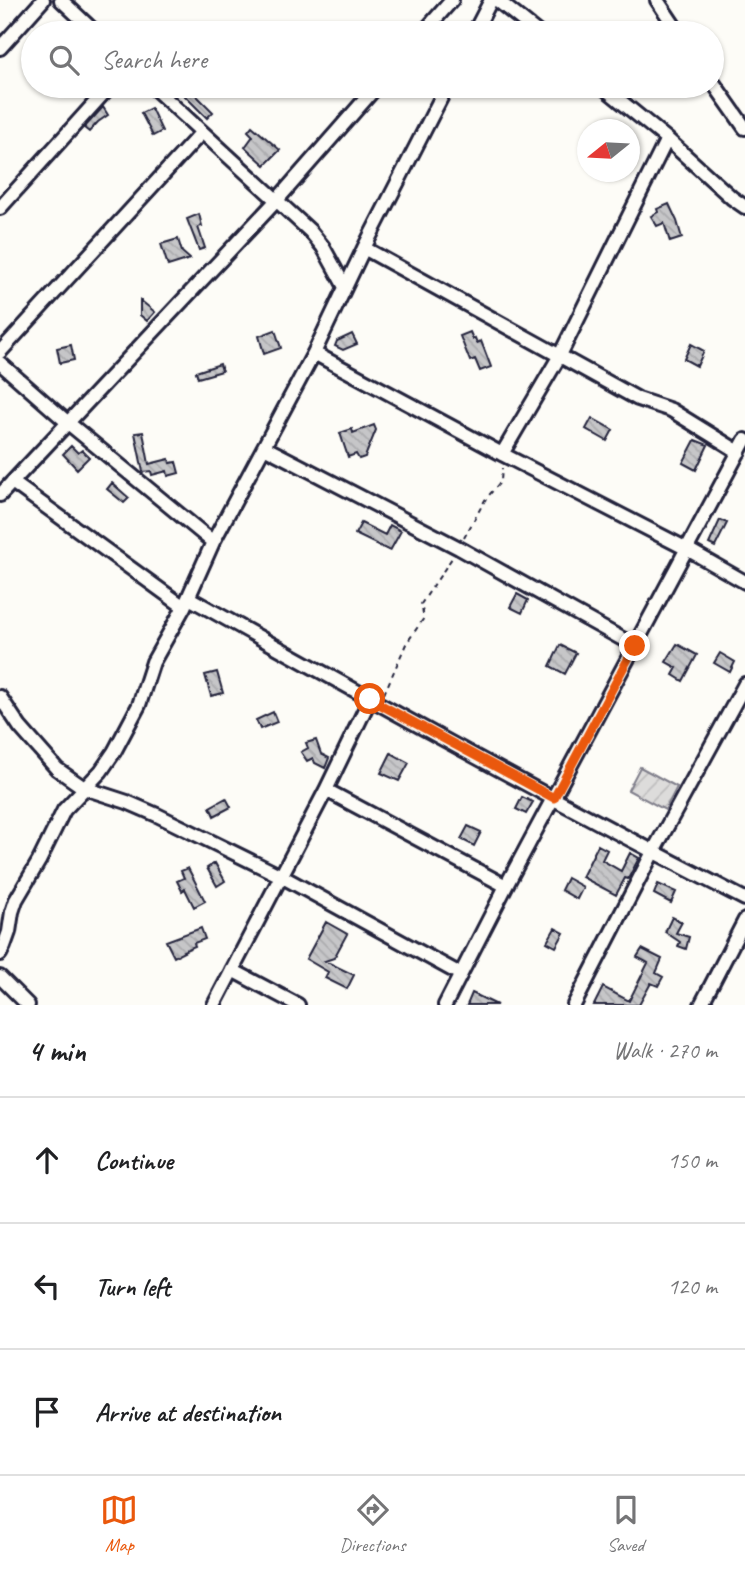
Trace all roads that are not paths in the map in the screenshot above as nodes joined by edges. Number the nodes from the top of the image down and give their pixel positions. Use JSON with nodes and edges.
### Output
{"nodes":[{"id":1,"x":43,"y":0,"type":"edge"},
{"id":2,"x":61,"y":0,"type":"edge"},
{"id":3,"x":452,"y":0,"type":"edge"},
{"id":4,"x":491,"y":0,"type":"edge"},
{"id":5,"x":497,"y":0,"type":"edge"},
{"id":6,"x":657,"y":0,"type":"edge"},
{"id":7,"x":24,"y":21,"type":"edge"},
{"id":8,"x":83,"y":21,"type":"edge"},
{"id":9,"x":434,"y":21,"type":"edge"},
{"id":10,"x":480,"y":21,"type":"edge"},
{"id":11,"x":523,"y":21,"type":"edge"},
{"id":12,"x":671,"y":21,"type":"edge"},
{"id":13,"x":21,"y":25,"type":"edge"},
{"id":14,"x":0,"y":48,"type":"edge"},
{"id":15,"x":99,"y":98,"type":"edge"},
{"id":16,"x":165,"y":98,"type":"edge"},
{"id":17,"x":366,"y":98,"type":"edge"},
{"id":18,"x":441,"y":98,"type":"edge"},
{"id":19,"x":617,"y":98,"type":"edge"},
{"id":20,"x":724,"y":98,"type":"edge"},
{"id":21,"x":745,"y":128,"type":"edge"},
{"id":22,"x":202,"y":132,"type":"junction"},
{"id":23,"x":667,"y":139,"type":"junction"},
{"id":24,"x":277,"y":200,"type":"junction"},
{"id":25,"x":745,"y":207,"type":"edge"},
{"id":26,"x":0,"y":208,"type":"edge"},
{"id":27,"x":364,"y":248,"type":"junction"},
{"id":28,"x":345,"y":288,"type":"junction"},
{"id":29,"x":0,"y":352,"type":"edge"},
{"id":30,"x":314,"y":353,"type":"junction"},
{"id":31,"x":559,"y":357,"type":"junction"},
{"id":32,"x":0,"y":363,"type":"edge"},
{"id":33,"x":67,"y":422,"type":"junction"},
{"id":34,"x":742,"y":446,"type":"edge"},
{"id":35,"x":264,"y":447,"type":"junction"},
{"id":36,"x":502,"y":454,"type":"junction"},
{"id":37,"x":12,"y":482,"type":"junction"},
{"id":38,"x":0,"y":495,"type":"edge"},
{"id":39,"x":213,"y":541,"type":"junction"},
{"id":40,"x":687,"y":550,"type":"junction"},
{"id":41,"x":745,"y":582,"type":"edge"},
{"id":42,"x":186,"y":603,"type":"junction"},
{"id":43,"x":635,"y":646,"type":"junction"},
{"id":44,"x":745,"y":684,"type":"edge"},
{"id":45,"x":0,"y":696,"type":"edge"},
{"id":46,"x":375,"y":702,"type":"junction"},
{"id":47,"x":84,"y":788,"type":"junction"},
{"id":48,"x":326,"y":790,"type":"junction"},
{"id":49,"x":554,"y":798,"type":"junction"},
{"id":50,"x":653,"y":852,"type":"junction"},
{"id":51,"x":281,"y":876,"type":"junction"},
{"id":52,"x":506,"y":886,"type":"junction"},
{"id":53,"x":745,"y":899,"type":"edge"},
{"id":54,"x":745,"y":920,"type":"edge"},
{"id":55,"x":0,"y":954,"type":"edge"},
{"id":56,"x":232,"y":970,"type":"junction"},
{"id":57,"x":460,"y":974,"type":"junction"},
{"id":58,"x":0,"y":978,"type":"edge"},
{"id":59,"x":28,"y":1005,"type":"edge"},
{"id":60,"x":214,"y":1005,"type":"edge"},
{"id":61,"x":298,"y":1005,"type":"edge"},
{"id":62,"x":445,"y":1005,"type":"edge"},
{"id":63,"x":574,"y":1005,"type":"edge"},
{"id":64,"x":701,"y":1005,"type":"edge"}],
"edges":[{"from":1,"to":7,"type":"street"},
{"from":2,"to":8,"type":"street"},
{"from":3,"to":9,"type":"street"},
{"from":4,"to":10,"type":"street"},
{"from":5,"to":11,"type":"street"},
{"from":6,"to":12,"type":"street"},
{"from":13,"to":14,"type":"street"},
{"from":15,"to":26,"type":"street"},
{"from":16,"to":22,"type":"street"},
{"from":17,"to":24,"type":"street"},
{"from":18,"to":27,"type":"street"},
{"from":19,"to":23,"type":"street"},
{"from":20,"to":21,"type":"street"},
{"from":22,"to":24,"type":"street"},
{"from":22,"to":29,"type":"street"},
{"from":23,"to":25,"type":"street"},
{"from":23,"to":31,"type":"street"},
{"from":24,"to":28,"type":"street"},
{"from":24,"to":33,"type":"street"},
{"from":27,"to":28,"type":"street"},
{"from":27,"to":31,"type":"street"},
{"from":28,"to":30,"type":"street"},
{"from":30,"to":35,"type":"street"},
{"from":30,"to":36,"type":"street"},
{"from":31,"to":34,"type":"street"},
{"from":31,"to":36,"type":"street"},
{"from":32,"to":33,"type":"street"},
{"from":33,"to":37,"type":"street"},
{"from":33,"to":39,"type":"street"},
{"from":34,"to":40,"type":"street"},
{"from":35,"to":39,"type":"street"},
{"from":35,"to":43,"type":"street"},
{"from":36,"to":40,"type":"street"},
{"from":37,"to":38,"type":"street"},
{"from":37,"to":42,"type":"street"},
{"from":39,"to":42,"type":"street"},
{"from":40,"to":41,"type":"street"},
{"from":40,"to":43,"type":"street"},
{"from":42,"to":46,"type":"street"},
{"from":42,"to":47,"type":"street"},
{"from":43,"to":49,"type":"street"},
{"from":44,"to":50,"type":"street"},
{"from":45,"to":47,"type":"street"},
{"from":46,"to":48,"type":"street"},
{"from":46,"to":49,"type":"street"},
{"from":47,"to":51,"type":"street"},
{"from":47,"to":55,"type":"street"},
{"from":48,"to":51,"type":"street"},
{"from":48,"to":52,"type":"street"},
{"from":49,"to":50,"type":"street"},
{"from":49,"to":52,"type":"street"},
{"from":50,"to":53,"type":"street"},
{"from":50,"to":63,"type":"street"},
{"from":51,"to":56,"type":"street"},
{"from":51,"to":57,"type":"street"},
{"from":52,"to":57,"type":"street"},
{"from":54,"to":64,"type":"street"},
{"from":56,"to":60,"type":"street"},
{"from":56,"to":61,"type":"street"},
{"from":57,"to":62,"type":"street"},
{"from":58,"to":59,"type":"street"}]}
